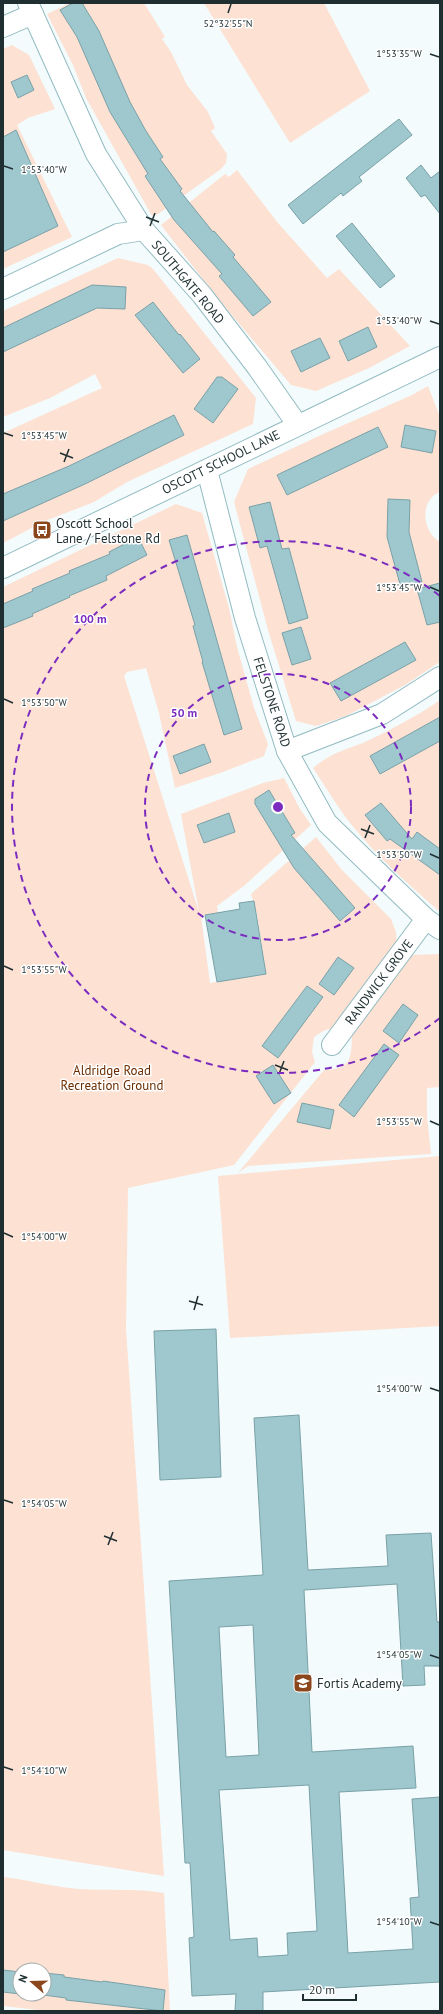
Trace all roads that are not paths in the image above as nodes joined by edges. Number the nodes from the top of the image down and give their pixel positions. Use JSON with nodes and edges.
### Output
{"nodes":[{"id":1,"x":30,"y":8,"type":"edge"},
{"id":2,"x":3,"y":27,"type":"edge"},
{"id":3,"x":144,"y":230,"type":"junction"},
{"id":4,"x":3,"y":289,"type":"edge"},
{"id":5,"x":440,"y":357,"type":"edge"},
{"id":6,"x":297,"y":424,"type":"junction"},
{"id":7,"x":207,"y":470,"type":"junction"},
{"id":8,"x":3,"y":568,"type":"edge"},
{"id":9,"x":440,"y":677,"type":"edge"},
{"id":10,"x":287,"y":751,"type":"junction"},
{"id":11,"x":433,"y":924,"type":"edge"},
{"id":12,"x":332,"y":1045,"type":"dead end"}],
"edges":[{"from":1,"to":2,"type":"street"},
{"from":1,"to":3,"type":"street","name":"SOUTHGATE ROAD"},
{"from":3,"to":4,"type":"street"},
{"from":3,"to":6,"type":"street","name":"SOUTHGATE ROAD"},
{"from":5,"to":6,"type":"street","name":"OSCOTT SCHOOL LANE"},
{"from":6,"to":7,"type":"street","name":"OSCOTT SCHOOL LANE"},
{"from":7,"to":8,"type":"street","name":"OSCOTT SCHOOL LANE"},
{"from":7,"to":10,"type":"street","name":"FELSTONE ROAD"},
{"from":9,"to":10,"type":"street"},
{"from":10,"to":11,"type":"street","name":"FELSTONE ROAD"},
{"from":11,"to":12,"type":"street","name":"RANDWICK GROVE"}]}
